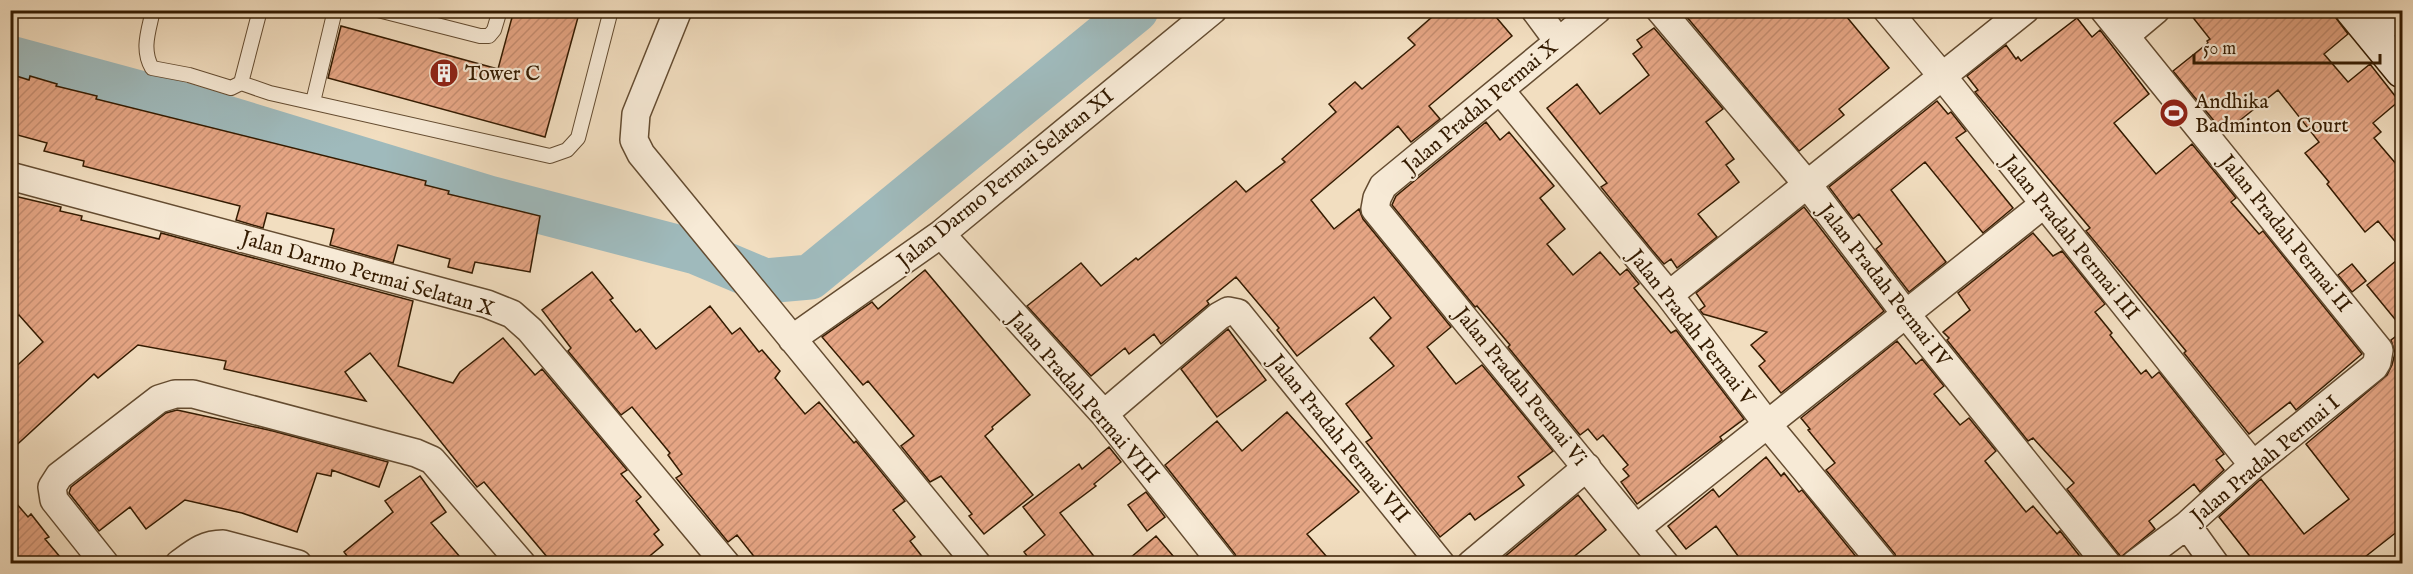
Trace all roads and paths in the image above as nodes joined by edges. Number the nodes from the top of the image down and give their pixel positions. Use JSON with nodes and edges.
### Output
{"nodes":[{"id":1,"x":153,"y":10,"type":"edge"},
{"id":2,"x":260,"y":10,"type":"edge"},
{"id":3,"x":335,"y":10,"type":"edge"},
{"id":4,"x":378,"y":10,"type":"edge"},
{"id":5,"x":500,"y":10,"type":"edge"},
{"id":6,"x":611,"y":10,"type":"edge"},
{"id":7,"x":678,"y":10,"type":"edge"},
{"id":8,"x":1213,"y":10,"type":"edge"},
{"id":9,"x":1535,"y":10,"type":"edge"},
{"id":10,"x":1597,"y":10,"type":"edge"},
{"id":11,"x":1660,"y":10,"type":"edge"},
{"id":12,"x":1887,"y":10,"type":"edge"},
{"id":13,"x":2025,"y":10,"type":"edge"},
{"id":14,"x":2104,"y":10,"type":"edge"},
{"id":15,"x":2156,"y":10,"type":"edge"},
{"id":16,"x":2352,"y":10,"type":"edge"},
{"id":17,"x":2394,"y":10,"type":"edge"},
{"id":18,"x":2403,"y":21,"type":"edge"},
{"id":19,"x":2125,"y":36,"type":"junction"},
{"id":20,"x":1558,"y":41,"type":"junction"},
{"id":21,"x":2403,"y":71,"type":"edge"},
{"id":22,"x":1943,"y":77,"type":"junction"},
{"id":23,"x":241,"y":83,"type":"junction"},
{"id":24,"x":1500,"y":90,"type":"junction"},
{"id":25,"x":313,"y":102,"type":"junction"},
{"id":26,"x":10,"y":176,"type":"edge"},
{"id":27,"x":1807,"y":184,"type":"junction"},
{"id":28,"x":2044,"y":204,"type":"junction"},
{"id":29,"x":1375,"y":209,"type":"joint"},
{"id":30,"x":941,"y":234,"type":"junction"},
{"id":31,"x":1669,"y":295,"type":"junction"},
{"id":32,"x":1905,"y":313,"type":"junction"},
{"id":33,"x":792,"y":339,"type":"junction"},
{"id":34,"x":2376,"y":345,"type":"joint"},
{"id":35,"x":1104,"y":414,"type":"junction"},
{"id":36,"x":1768,"y":425,"type":"junction"},
{"id":37,"x":2253,"y":465,"type":"junction"},
{"id":38,"x":1587,"y":467,"type":"junction"},
{"id":39,"x":2187,"y":525,"type":"junction"},
{"id":40,"x":1637,"y":528,"type":"junction"},
{"id":41,"x":105,"y":564,"type":"edge"},
{"id":42,"x":179,"y":564,"type":"edge"},
{"id":43,"x":298,"y":564,"type":"edge"},
{"id":44,"x":522,"y":564,"type":"edge"},
{"id":45,"x":726,"y":564,"type":"edge"},
{"id":46,"x":977,"y":564,"type":"edge"},
{"id":47,"x":1223,"y":564,"type":"edge"},
{"id":48,"x":1441,"y":564,"type":"edge"},
{"id":49,"x":1471,"y":564,"type":"edge"},
{"id":50,"x":1665,"y":564,"type":"edge"},
{"id":51,"x":1883,"y":564,"type":"edge"},
{"id":52,"x":2107,"y":564,"type":"edge"},
{"id":53,"x":2135,"y":564,"type":"edge"},
{"id":54,"x":2215,"y":564,"type":"edge"}],
"edges":[{"from":1,"to":23,"type":"lane"},
{"from":2,"to":23,"type":"lane"},
{"from":3,"to":25,"type":"lane"},
{"from":4,"to":5,"type":"lane"},
{"from":6,"to":25,"type":"lane"},
{"from":7,"to":33,"type":"street"},
{"from":8,"to":30,"type":"street","name":"Jalan Darmo Permai Selatan XI"},
{"from":9,"to":20,"type":"street"},
{"from":10,"to":20,"type":"street","name":"Jalan Pradah Permai X"},
{"from":11,"to":27,"type":"street","name":"Jalan Pradah Permai IV"},
{"from":12,"to":22,"type":"street","name":"Jalan Pradah Permai III"},
{"from":13,"to":22,"type":"street"},
{"from":14,"to":19,"type":"street","name":"Jalan Pradah Permai II"},
{"from":15,"to":19,"type":"street"},
{"from":16,"to":21,"type":"main road"},
{"from":17,"to":18,"type":"main road"},
{"from":19,"to":34,"type":"street","name":"Jalan Pradah Permai II"},
{"from":20,"to":24,"type":"street","name":"Jalan Pradah Permai X"},
{"from":22,"to":27,"type":"street"},
{"from":22,"to":28,"type":"street","name":"Jalan Pradah Permai III"},
{"from":23,"to":25,"type":"lane"},
{"from":24,"to":29,"type":"street","name":"Jalan Pradah Permai X"},
{"from":24,"to":31,"type":"street","name":"Jalan Pradah Permai V"},
{"from":26,"to":45,"type":"street","name":"Jalan Darmo Permai Selatan X"},
{"from":27,"to":31,"type":"street"},
{"from":27,"to":32,"type":"street","name":"Jalan Pradah Permai IV"},
{"from":28,"to":32,"type":"street"},
{"from":28,"to":37,"type":"street","name":"Jalan Pradah Permai III"},
{"from":29,"to":38,"type":"street","name":"Jalan Pradah Permai Vi"},
{"from":30,"to":33,"type":"street","name":"Jalan Darmo Permai Selatan XI"},
{"from":30,"to":35,"type":"street","name":"Jalan Pradah Permai VIII"},
{"from":31,"to":36,"type":"street","name":"Jalan Pradah Permai V"},
{"from":32,"to":36,"type":"street"},
{"from":32,"to":52,"type":"street","name":"Jalan Pradah Permai IV"},
{"from":33,"to":46,"type":"street"},
{"from":34,"to":37,"type":"street","name":"Jalan Pradah Permai I"},
{"from":35,"to":47,"type":"street","name":"Jalan Pradah Permai VIII"},
{"from":35,"to":48,"type":"street","name":"Jalan Pradah Permai VII"},
{"from":36,"to":40,"type":"street"},
{"from":36,"to":51,"type":"street","name":"Jalan Pradah Permai V"},
{"from":37,"to":39,"type":"street","name":"Jalan Pradah Permai I"},
{"from":38,"to":40,"type":"street","name":"Jalan Pradah Permai Vi"},
{"from":38,"to":49,"type":"street"},
{"from":39,"to":53,"type":"street","name":"Jalan Pradah Permai I"},
{"from":39,"to":54,"type":"street"},
{"from":40,"to":50,"type":"street","name":"Jalan Pradah Permai Vi"},
{"from":41,"to":44,"type":"street"},
{"from":42,"to":43,"type":"street"}]}
